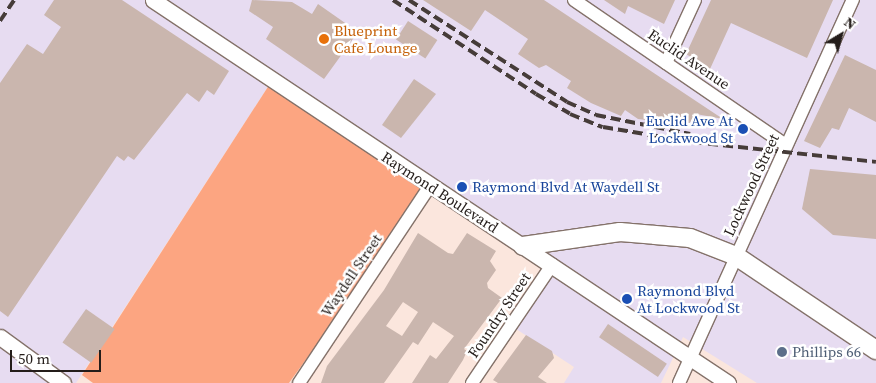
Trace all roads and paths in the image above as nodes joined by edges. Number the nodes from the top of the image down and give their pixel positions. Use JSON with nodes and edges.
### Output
{"nodes":[{"id":1,"x":153,"y":0,"type":"edge"},
{"id":2,"x":574,"y":0,"type":"edge"},
{"id":3,"x":695,"y":0,"type":"edge"},
{"id":4,"x":852,"y":0,"type":"edge"},
{"id":5,"x":666,"y":63,"type":"junction"},
{"id":6,"x":786,"y":145,"type":"junction"},
{"id":7,"x":430,"y":186,"type":"junction"},
{"id":8,"x":523,"y":246,"type":"junction"},
{"id":9,"x":736,"y":256,"type":"junction"},
{"id":10,"x":552,"y":265,"type":"junction"},
{"id":11,"x":0,"y":337,"type":"edge"},
{"id":12,"x":876,"y":350,"type":"edge"},
{"id":13,"x":690,"y":358,"type":"junction"},
{"id":14,"x":63,"y":383,"type":"edge"},
{"id":15,"x":299,"y":383,"type":"edge"},
{"id":16,"x":472,"y":383,"type":"edge"},
{"id":17,"x":679,"y":383,"type":"edge"},
{"id":18,"x":728,"y":383,"type":"edge"}],
"edges":[{"from":1,"to":7,"type":"main road","name":"Raymond Boulevard"},
{"from":2,"to":5,"type":"street","name":"Euclid Avenue"},
{"from":3,"to":5,"type":"street"},
{"from":4,"to":6,"type":"street","name":"Lockwood Street"},
{"from":5,"to":6,"type":"street","name":"Euclid Avenue"},
{"from":6,"to":9,"type":"street","name":"Lockwood Street"},
{"from":7,"to":8,"type":"main road","name":"Raymond Boulevard"},
{"from":7,"to":15,"type":"street","name":"Waydell Street"},
{"from":8,"to":9,"type":"highway"},
{"from":8,"to":10,"type":"main road","name":"Raymond Boulevard"},
{"from":9,"to":12,"type":"highway"},
{"from":9,"to":13,"type":"street","name":"Lockwood Street"},
{"from":10,"to":13,"type":"main road","name":"Raymond Boulevard"},
{"from":10,"to":16,"type":"street","name":"Foundry Street"},
{"from":11,"to":14,"type":"main road"},
{"from":13,"to":17,"type":"street","name":"Lockwood Street"},
{"from":13,"to":18,"type":"main road","name":"Raymond Boulevard"}]}
